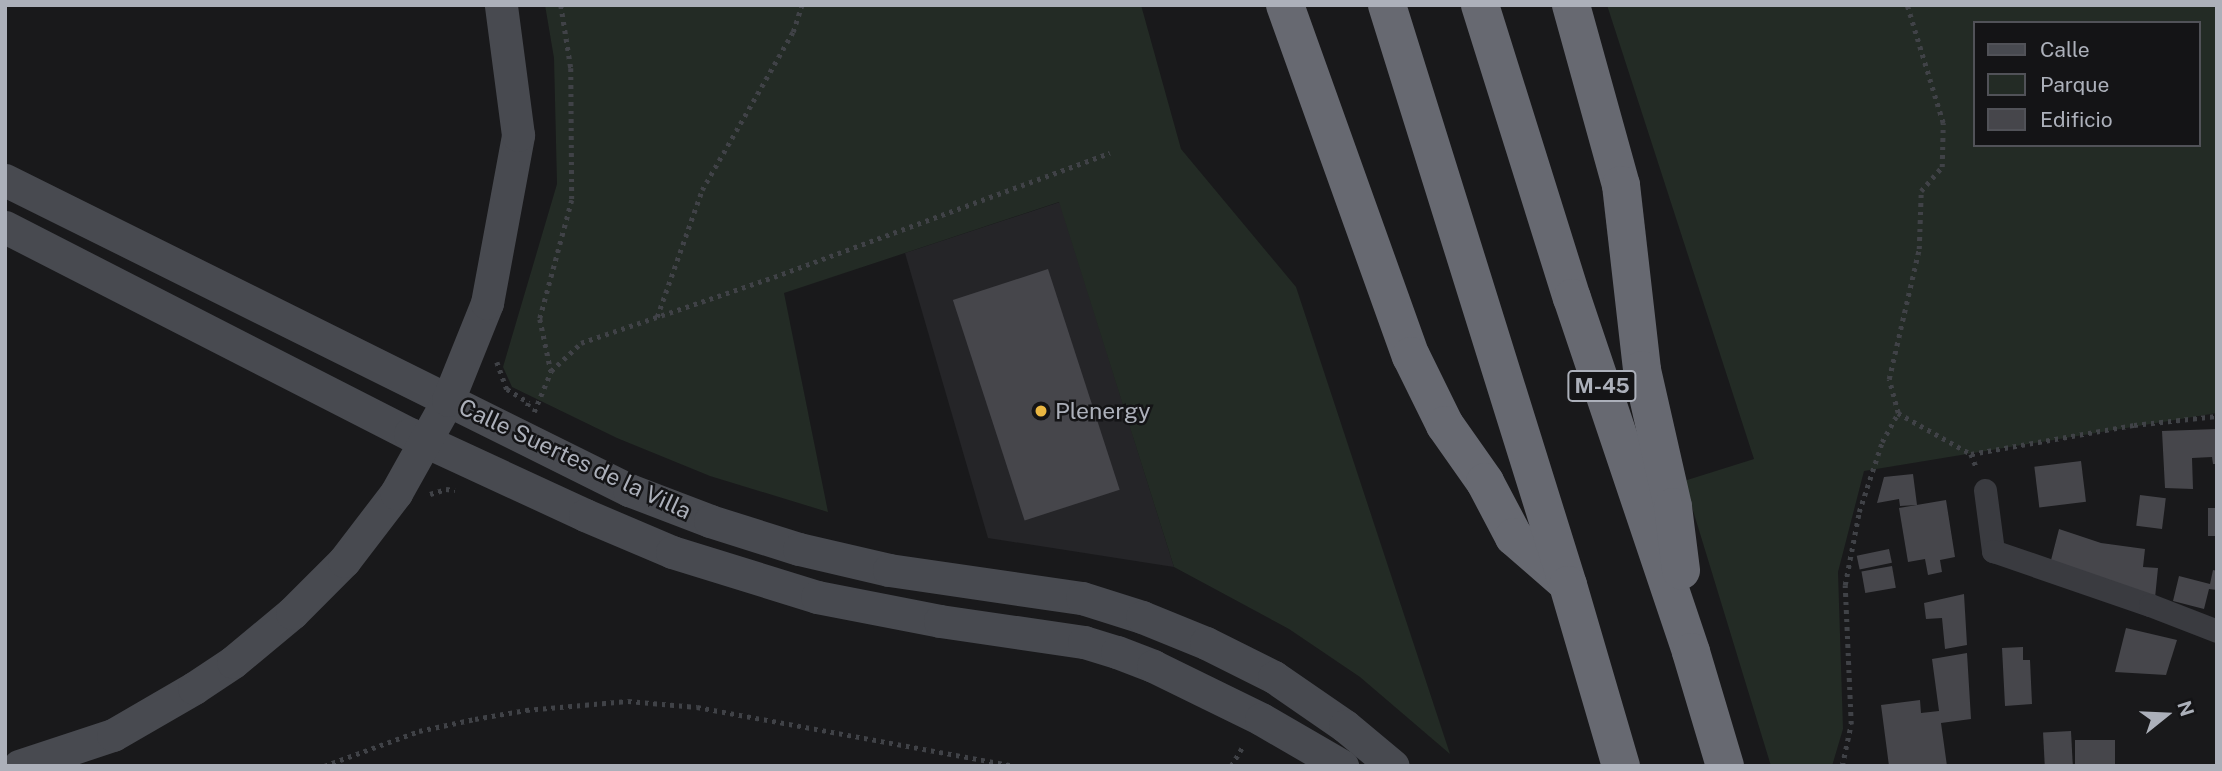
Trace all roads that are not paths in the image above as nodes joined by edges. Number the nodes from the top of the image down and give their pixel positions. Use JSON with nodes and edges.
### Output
{"nodes":[{"id":1,"x":501,"y":5,"type":"edge"},
{"id":2,"x":1285,"y":5,"type":"edge"},
{"id":3,"x":1290,"y":5,"type":"edge"},
{"id":4,"x":1387,"y":5,"type":"edge"},
{"id":5,"x":1480,"y":5,"type":"edge"},
{"id":6,"x":1572,"y":5,"type":"edge"},
{"id":7,"x":1326,"y":119,"type":"junction"},
{"id":8,"x":5,"y":180,"type":"edge"},
{"id":9,"x":5,"y":228,"type":"edge"},
{"id":10,"x":449,"y":400,"type":"junction"},
{"id":11,"x":426,"y":442,"type":"junction"},
{"id":12,"x":1985,"y":490,"type":"road end"},
{"id":13,"x":1568,"y":585,"type":"junction"},
{"id":14,"x":2217,"y":631,"type":"edge"},
{"id":15,"x":1691,"y":652,"type":"junction"},
{"id":16,"x":19,"y":766,"type":"edge"},
{"id":17,"x":1342,"y":766,"type":"edge"},
{"id":18,"x":1393,"y":766,"type":"edge"},
{"id":19,"x":1621,"y":766,"type":"edge"},
{"id":20,"x":1725,"y":766,"type":"edge"}],
"edges":[{"from":1,"to":10,"type":"main road"},
{"from":2,"to":7,"type":"highway"},
{"from":3,"to":7,"type":"highway"},
{"from":4,"to":13,"type":"highway"},
{"from":5,"to":15,"type":"highway","number":"M-45"},
{"from":6,"to":15,"type":"highway"},
{"from":7,"to":13,"type":"highway"},
{"from":8,"to":10,"type":"main road","name":"Calle Suertes de la Villa"},
{"from":9,"to":11,"type":"main road","name":"Calle Suertes de la Villa"},
{"from":10,"to":11,"type":"main road"},
{"from":10,"to":18,"type":"main road","name":"Calle Suertes de la Villa"},
{"from":11,"to":16,"type":"main road"},
{"from":11,"to":17,"type":"main road","name":"Calle Suertes de la Villa"},
{"from":12,"to":14,"type":"street"},
{"from":13,"to":19,"type":"highway"},
{"from":15,"to":20,"type":"highway","number":"M-45"}]}
